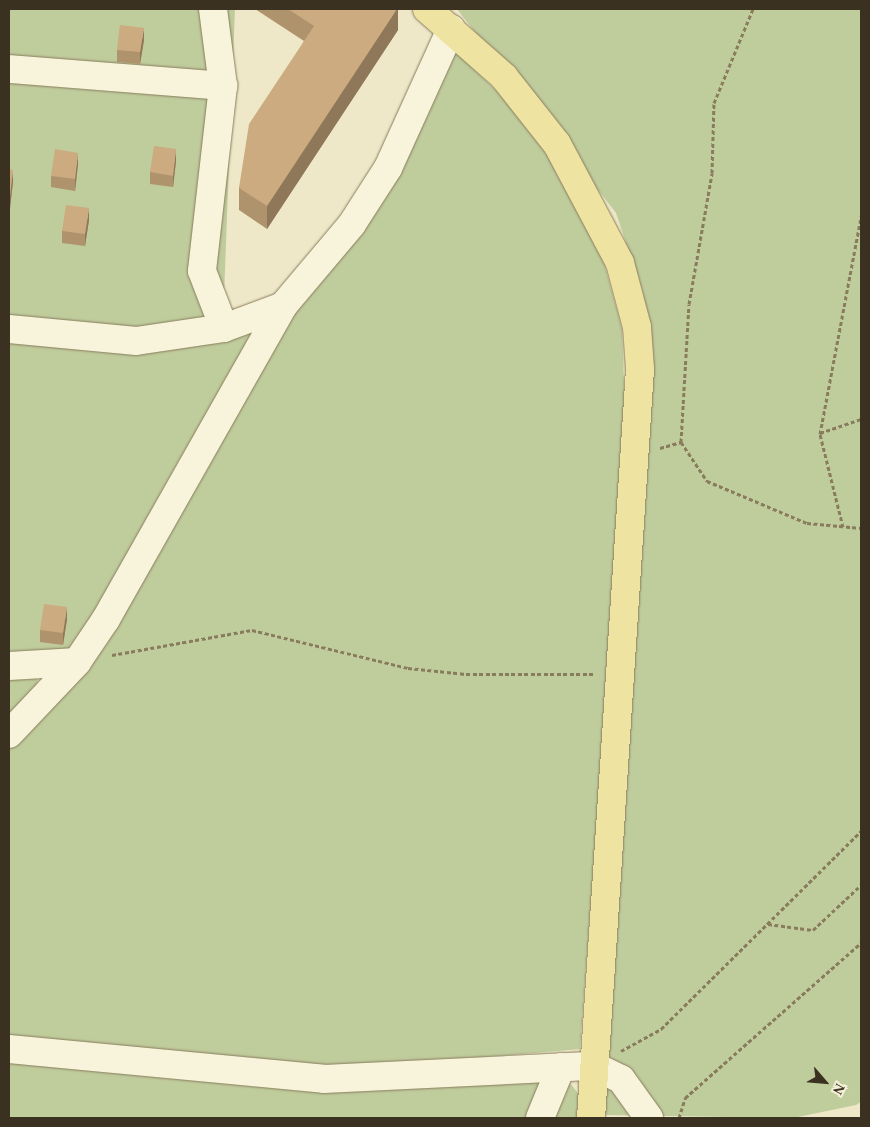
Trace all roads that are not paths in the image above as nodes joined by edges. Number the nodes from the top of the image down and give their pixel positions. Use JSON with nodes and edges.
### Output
{"nodes":[{"id":1,"x":213,"y":9,"type":"edge"},
{"id":2,"x":439,"y":16,"type":"edge"},
{"id":3,"x":9,"y":69,"type":"edge"},
{"id":4,"x":224,"y":86,"type":"junction"},
{"id":5,"x":283,"y":306,"type":"junction"},
{"id":6,"x":224,"y":328,"type":"junction"},
{"id":7,"x":9,"y":329,"type":"edge"},
{"id":8,"x":77,"y":662,"type":"junction"},
{"id":9,"x":9,"y":666,"type":"edge"},
{"id":10,"x":9,"y":734,"type":"edge"},
{"id":11,"x":9,"y":1048,"type":"edge"},
{"id":12,"x":594,"y":1066,"type":"junction"},
{"id":13,"x":561,"y":1068,"type":"junction"},
{"id":14,"x":540,"y":1118,"type":"edge"},
{"id":15,"x":592,"y":1118,"type":"edge"},
{"id":16,"x":649,"y":1118,"type":"edge"}],
"edges":[{"from":1,"to":4,"type":"street"},
{"from":2,"to":5,"type":"street"},
{"from":2,"to":12,"type":"main road"},
{"from":3,"to":4,"type":"street"},
{"from":4,"to":6,"type":"street"},
{"from":5,"to":6,"type":"street"},
{"from":5,"to":8,"type":"street"},
{"from":6,"to":7,"type":"street"},
{"from":8,"to":9,"type":"street"},
{"from":8,"to":10,"type":"street"},
{"from":11,"to":13,"type":"street"},
{"from":12,"to":13,"type":"street"},
{"from":12,"to":15,"type":"main road"},
{"from":12,"to":16,"type":"street"},
{"from":13,"to":14,"type":"street"}]}
